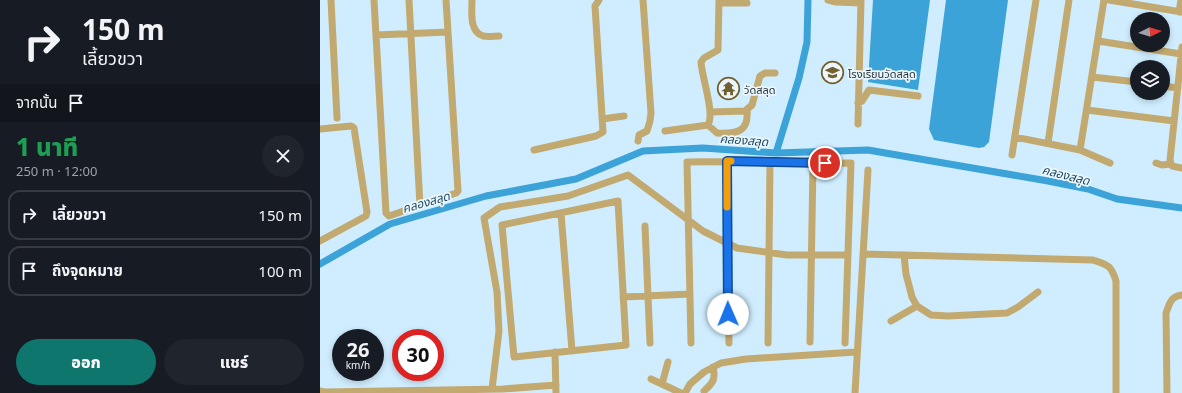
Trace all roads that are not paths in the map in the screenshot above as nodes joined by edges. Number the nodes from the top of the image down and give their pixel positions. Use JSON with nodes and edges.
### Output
{"nodes":[{"id":1,"x":331,"y":0,"type":"edge"},
{"id":2,"x":374,"y":0,"type":"edge"},
{"id":3,"x":409,"y":0,"type":"edge"},
{"id":4,"x":446,"y":0,"type":"edge"},
{"id":5,"x":472,"y":0,"type":"edge"},
{"id":6,"x":599,"y":0,"type":"edge"},
{"id":7,"x":643,"y":0,"type":"edge"},
{"id":8,"x":828,"y":0,"type":"edge"},
{"id":9,"x":1036,"y":0,"type":"edge"},
{"id":10,"x":1069,"y":0,"type":"edge"},
{"id":11,"x":1104,"y":0,"type":"edge"},
{"id":12,"x":1109,"y":0,"type":"edge"},
{"id":13,"x":1181,"y":0,"type":"edge"},
{"id":14,"x":719,"y":1,"type":"edge"},
{"id":15,"x":1118,"y":1,"type":"edge"},
{"id":16,"x":861,"y":2,"type":"edge"},
{"id":17,"x":747,"y":3,"type":"dead end"},
{"id":18,"x":1141,"y":3,"type":"edge"},
{"id":19,"x":1181,"y":12,"type":"edge"},
{"id":20,"x":448,"y":32,"type":"junction"},
{"id":21,"x":410,"y":34,"type":"junction"},
{"id":22,"x":376,"y":35,"type":"junction"},
{"id":23,"x":499,"y":36,"type":"dead end"},
{"id":24,"x":1098,"y":41,"type":"junction"},
{"id":25,"x":1182,"y":51,"type":"edge"},
{"id":26,"x":775,"y":73,"type":"dead end"},
{"id":27,"x":1092,"y":77,"type":"junction"},
{"id":28,"x":1130,"y":81,"type":"edge"},
{"id":29,"x":1170,"y":87,"type":"edge"},
{"id":30,"x":1178,"y":88,"type":"junction"},
{"id":31,"x":918,"y":96,"type":"dead end"},
{"id":32,"x":858,"y":103,"type":"junction"},
{"id":33,"x":747,"y":110,"type":"junction"},
{"id":34,"x":1087,"y":110,"type":"junction"},
{"id":35,"x":710,"y":112,"type":"junction"},
{"id":36,"x":624,"y":116,"type":"dead end"},
{"id":37,"x":337,"y":118,"type":"dead end"},
{"id":38,"x":602,"y":119,"type":"junction"},
{"id":39,"x":1174,"y":122,"type":"junction"},
{"id":40,"x":858,"y":124,"type":"dead end"},
{"id":41,"x":708,"y":125,"type":"junction"},
{"id":42,"x":320,"y":129,"type":"edge"},
{"id":43,"x":665,"y":131,"type":"dead end"},
{"id":44,"x":1015,"y":138,"type":"junction"},
{"id":45,"x":638,"y":141,"type":"dead end"},
{"id":46,"x":1048,"y":143,"type":"junction"},
{"id":47,"x":534,"y":150,"type":"dead end"},
{"id":48,"x":1080,"y":150,"type":"junction"},
{"id":49,"x":1012,"y":155,"type":"dead end"},
{"id":50,"x":727,"y":161,"type":"junction"},
{"id":51,"x":770,"y":162,"type":"junction"},
{"id":52,"x":813,"y":163,"type":"junction"},
{"id":53,"x":1110,"y":163,"type":"dead end"},
{"id":54,"x":1156,"y":163,"type":"dead end"},
{"id":55,"x":1170,"y":164,"type":"junction"},
{"id":56,"x":1182,"y":168,"type":"edge"},
{"id":57,"x":868,"y":170,"type":"dead end"},
{"id":58,"x":420,"y":206,"type":"junction"},
{"id":59,"x":561,"y":213,"type":"junction"},
{"id":60,"x":689,"y":221,"type":"junction"},
{"id":61,"x":645,"y":226,"type":"dead end"},
{"id":62,"x":320,"y":241,"type":"edge"},
{"id":63,"x":727,"y":243,"type":"junction"},
{"id":64,"x":769,"y":253,"type":"junction"},
{"id":65,"x":863,"y":254,"type":"junction"},
{"id":66,"x":812,"y":255,"type":"junction"},
{"id":67,"x":848,"y":255,"type":"junction"},
{"id":68,"x":904,"y":255,"type":"junction"},
{"id":69,"x":1038,"y":292,"type":"dead end"},
{"id":70,"x":690,"y":294,"type":"junction"},
{"id":71,"x":1182,"y":295,"type":"edge"},
{"id":72,"x":648,"y":296,"type":"junction"},
{"id":73,"x":623,"y":297,"type":"junction"},
{"id":74,"x":917,"y":306,"type":"junction"},
{"id":75,"x":890,"y":321,"type":"dead end"},
{"id":76,"x":810,"y":342,"type":"dead end"},
{"id":77,"x":650,"y":343,"type":"dead end"},
{"id":78,"x":691,"y":343,"type":"dead end"},
{"id":79,"x":729,"y":343,"type":"dead end"},
{"id":80,"x":768,"y":343,"type":"dead end"},
{"id":81,"x":845,"y":344,"type":"dead end"},
{"id":82,"x":572,"y":351,"type":"junction"},
{"id":83,"x":555,"y":352,"type":"junction"},
{"id":84,"x":856,"y":352,"type":"junction"},
{"id":85,"x":668,"y":362,"type":"dead end"},
{"id":86,"x":713,"y":367,"type":"junction"},
{"id":87,"x":651,"y":379,"type":"dead end"},
{"id":88,"x":662,"y":384,"type":"junction"},
{"id":89,"x":556,"y":385,"type":"junction"},
{"id":90,"x":492,"y":389,"type":"junction"},
{"id":91,"x":320,"y":391,"type":"edge"},
{"id":92,"x":704,"y":391,"type":"dead end"},
{"id":93,"x":556,"y":393,"type":"edge"},
{"id":94,"x":681,"y":393,"type":"edge"},
{"id":95,"x":684,"y":393,"type":"edge"},
{"id":96,"x":855,"y":393,"type":"edge"},
{"id":97,"x":1116,"y":393,"type":"edge"},
{"id":98,"x":1167,"y":393,"type":"edge"}],
"edges":[{"from":1,"to":37,"type":"street"},
{"from":2,"to":22,"type":"street"},
{"from":3,"to":21,"type":"street"},
{"from":4,"to":20,"type":"street"},
{"from":5,"to":23,"type":"street"},
{"from":6,"to":38,"type":"street"},
{"from":7,"to":45,"type":"street"},
{"from":8,"to":16,"type":"street"},
{"from":9,"to":44,"type":"street"},
{"from":10,"to":46,"type":"street"},
{"from":11,"to":24,"type":"street"},
{"from":12,"to":15,"type":"street"},
{"from":13,"to":19,"type":"street"},
{"from":14,"to":17,"type":"street"},
{"from":14,"to":35,"type":"street"},
{"from":15,"to":18,"type":"street"},
{"from":16,"to":32,"type":"street"},
{"from":18,"to":19,"type":"street"},
{"from":20,"to":21,"type":"street"},
{"from":20,"to":58,"type":"street"},
{"from":21,"to":22,"type":"street"},
{"from":21,"to":58,"type":"street"},
{"from":22,"to":58,"type":"street"},
{"from":24,"to":25,"type":"street"},
{"from":24,"to":27,"type":"street"},
{"from":25,"to":30,"type":"street"},
{"from":26,"to":33,"type":"street"},
{"from":27,"to":28,"type":"street"},
{"from":27,"to":34,"type":"street"},
{"from":29,"to":30,"type":"street"},
{"from":30,"to":39,"type":"street"},
{"from":31,"to":32,"type":"street"},
{"from":32,"to":40,"type":"street"},
{"from":33,"to":35,"type":"street"},
{"from":33,"to":41,"type":"street"},
{"from":34,"to":39,"type":"street"},
{"from":34,"to":48,"type":"street"},
{"from":35,"to":41,"type":"street"},
{"from":36,"to":38,"type":"street"},
{"from":38,"to":47,"type":"street"},
{"from":39,"to":55,"type":"street"},
{"from":41,"to":43,"type":"street"},
{"from":42,"to":62,"type":"street"},
{"from":44,"to":46,"type":"street"},
{"from":44,"to":49,"type":"street"},
{"from":46,"to":48,"type":"street"},
{"from":48,"to":53,"type":"street"},
{"from":50,"to":51,"type":"street"},
{"from":50,"to":60,"type":"street"},
{"from":50,"to":63,"type":"street"},
{"from":51,"to":52,"type":"street"},
{"from":51,"to":64,"type":"street"},
{"from":52,"to":66,"type":"street"},
{"from":52,"to":67,"type":"street"},
{"from":54,"to":55,"type":"street"},
{"from":55,"to":56,"type":"street"},
{"from":57,"to":65,"type":"street"},
{"from":59,"to":73,"type":"street"},
{"from":59,"to":82,"type":"street"},
{"from":59,"to":83,"type":"street"},
{"from":60,"to":63,"type":"street"},
{"from":60,"to":70,"type":"street"},
{"from":60,"to":90,"type":"street"},
{"from":61,"to":72,"type":"street"},
{"from":63,"to":64,"type":"street"},
{"from":63,"to":79,"type":"street"},
{"from":64,"to":66,"type":"street"},
{"from":64,"to":80,"type":"street"},
{"from":65,"to":68,"type":"street"},
{"from":65,"to":84,"type":"street"},
{"from":66,"to":67,"type":"street"},
{"from":66,"to":76,"type":"street"},
{"from":67,"to":81,"type":"street"},
{"from":68,"to":74,"type":"street"},
{"from":68,"to":97,"type":"street"},
{"from":69,"to":74,"type":"street"},
{"from":70,"to":72,"type":"street"},
{"from":70,"to":78,"type":"street"},
{"from":71,"to":98,"type":"street"},
{"from":72,"to":73,"type":"street"},
{"from":72,"to":77,"type":"street"},
{"from":73,"to":82,"type":"street"},
{"from":74,"to":75,"type":"street"},
{"from":82,"to":83,"type":"street"},
{"from":83,"to":89,"type":"street"},
{"from":84,"to":86,"type":"street"},
{"from":84,"to":96,"type":"street"},
{"from":85,"to":88,"type":"street"},
{"from":86,"to":92,"type":"street"},
{"from":86,"to":95,"type":"street"},
{"from":87,"to":88,"type":"street"},
{"from":88,"to":94,"type":"street"},
{"from":89,"to":90,"type":"street"},
{"from":89,"to":93,"type":"street"},
{"from":90,"to":91,"type":"street"}]}
